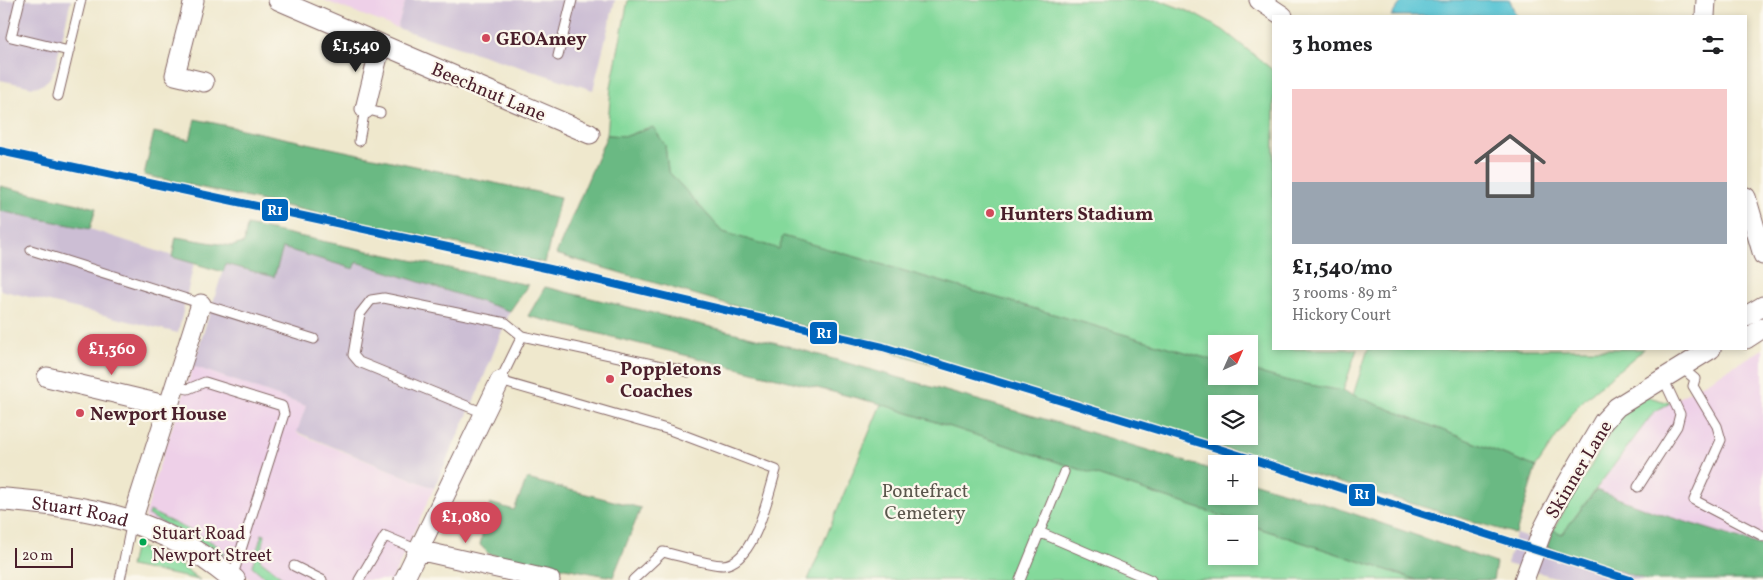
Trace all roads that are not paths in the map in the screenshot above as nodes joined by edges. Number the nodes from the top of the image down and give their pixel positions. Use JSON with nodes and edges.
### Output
{"nodes":[{"id":1,"x":20,"y":0,"type":"edge"},
{"id":2,"x":82,"y":0,"type":"edge"},
{"id":3,"x":194,"y":0,"type":"edge"},
{"id":4,"x":278,"y":0,"type":"edge"},
{"id":5,"x":572,"y":0,"type":"edge"},
{"id":6,"x":1259,"y":0,"type":"edge"},
{"id":7,"x":1706,"y":0,"type":"edge"},
{"id":8,"x":1281,"y":15,"type":"edge"},
{"id":9,"x":1704,"y":15,"type":"edge"},
{"id":10,"x":381,"y":44,"type":"junction"},
{"id":11,"x":69,"y":51,"type":"junction"},
{"id":12,"x":558,"y":56,"type":"dead end"},
{"id":13,"x":204,"y":82,"type":"dead end"},
{"id":14,"x":58,"y":96,"type":"dead end"},
{"id":15,"x":373,"y":111,"type":"joint"},
{"id":16,"x":590,"y":134,"type":"dead end"},
{"id":17,"x":359,"y":141,"type":"dead end"},
{"id":18,"x":1747,"y":197,"type":"edge"},
{"id":19,"x":1747,"y":199,"type":"edge"},
{"id":20,"x":1763,"y":218,"type":"edge"},
{"id":21,"x":31,"y":250,"type":"dead end"},
{"id":22,"x":1763,"y":255,"type":"edge"},
{"id":23,"x":201,"y":304,"type":"junction"},
{"id":24,"x":1763,"y":306,"type":"edge"},
{"id":25,"x":1747,"y":315,"type":"edge"},
{"id":26,"x":1763,"y":328,"type":"edge"},
{"id":27,"x":522,"y":336,"type":"junction"},
{"id":28,"x":1747,"y":338,"type":"edge"},
{"id":29,"x":314,"y":339,"type":"dead end"},
{"id":30,"x":1709,"y":350,"type":"edge"},
{"id":31,"x":1681,"y":367,"type":"junction"},
{"id":32,"x":689,"y":372,"type":"dead end"},
{"id":33,"x":47,"y":377,"type":"dead end"},
{"id":34,"x":1663,"y":378,"type":"junction"},
{"id":35,"x":500,"y":381,"type":"junction"},
{"id":36,"x":175,"y":386,"type":"junction"},
{"id":37,"x":168,"y":406,"type":"junction"},
{"id":38,"x":484,"y":413,"type":"junction"},
{"id":39,"x":1064,"y":472,"type":"dead end"},
{"id":40,"x":1638,"y":487,"type":"dead end"},
{"id":41,"x":0,"y":499,"type":"edge"},
{"id":42,"x":132,"y":521,"type":"junction"},
{"id":43,"x":1039,"y":532,"type":"junction"},
{"id":44,"x":1763,"y":536,"type":"edge"},
{"id":45,"x":418,"y":550,"type":"junction"},
{"id":46,"x":294,"y":566,"type":"dead end"},
{"id":47,"x":505,"y":575,"type":"edge"},
{"id":48,"x":233,"y":579,"type":"edge"},
{"id":49,"x":120,"y":580,"type":"edge"},
{"id":50,"x":322,"y":580,"type":"edge"},
{"id":51,"x":359,"y":580,"type":"edge"},
{"id":52,"x":404,"y":580,"type":"edge"},
{"id":53,"x":550,"y":580,"type":"edge"},
{"id":54,"x":634,"y":580,"type":"edge"},
{"id":55,"x":1020,"y":580,"type":"edge"},
{"id":56,"x":1151,"y":580,"type":"edge"},
{"id":57,"x":1524,"y":580,"type":"edge"}],
"edges":[{"from":1,"to":11,"type":"lane"},
{"from":2,"to":11,"type":"lane"},
{"from":3,"to":13,"type":"street"},
{"from":4,"to":10,"type":"street","name":"Beechnut Lane"},
{"from":5,"to":12,"type":"lane"},
{"from":6,"to":8,"type":"street"},
{"from":7,"to":9,"type":"street"},
{"from":10,"to":15,"type":"street"},
{"from":10,"to":16,"type":"street","name":"Beechnut Lane"},
{"from":11,"to":14,"type":"lane"},
{"from":15,"to":17,"type":"lane"},
{"from":18,"to":20,"type":"street"},
{"from":19,"to":22,"type":"street"},
{"from":21,"to":23,"type":"lane"},
{"from":23,"to":29,"type":"lane"},
{"from":23,"to":36,"type":"street"},
{"from":24,"to":25,"type":"street"},
{"from":26,"to":28,"type":"street"},
{"from":27,"to":32,"type":"lane"},
{"from":27,"to":35,"type":"lane"},
{"from":27,"to":38,"type":"lane"},
{"from":30,"to":31,"type":"street","name":"Skinner Lane"},
{"from":31,"to":34,"type":"street","name":"Skinner Lane"},
{"from":31,"to":44,"type":"lane"},
{"from":33,"to":37,"type":"street"},
{"from":34,"to":40,"type":"lane"},
{"from":34,"to":57,"type":"street","name":"Skinner Lane"},
{"from":35,"to":38,"type":"street"},
{"from":35,"to":54,"type":"lane"},
{"from":36,"to":37,"type":"street"},
{"from":36,"to":48,"type":"lane"},
{"from":37,"to":42,"type":"street"},
{"from":38,"to":45,"type":"street"},
{"from":39,"to":43,"type":"lane"},
{"from":41,"to":42,"type":"street","name":"Stuart Road"},
{"from":42,"to":48,"type":"street","name":"Stuart Road"},
{"from":42,"to":49,"type":"lane"},
{"from":43,"to":55,"type":"lane"},
{"from":43,"to":56,"type":"lane"},
{"from":45,"to":47,"type":"street"},
{"from":45,"to":51,"type":"lane"},
{"from":45,"to":52,"type":"street"},
{"from":46,"to":50,"type":"lane"},
{"from":47,"to":53,"type":"street"}]}
